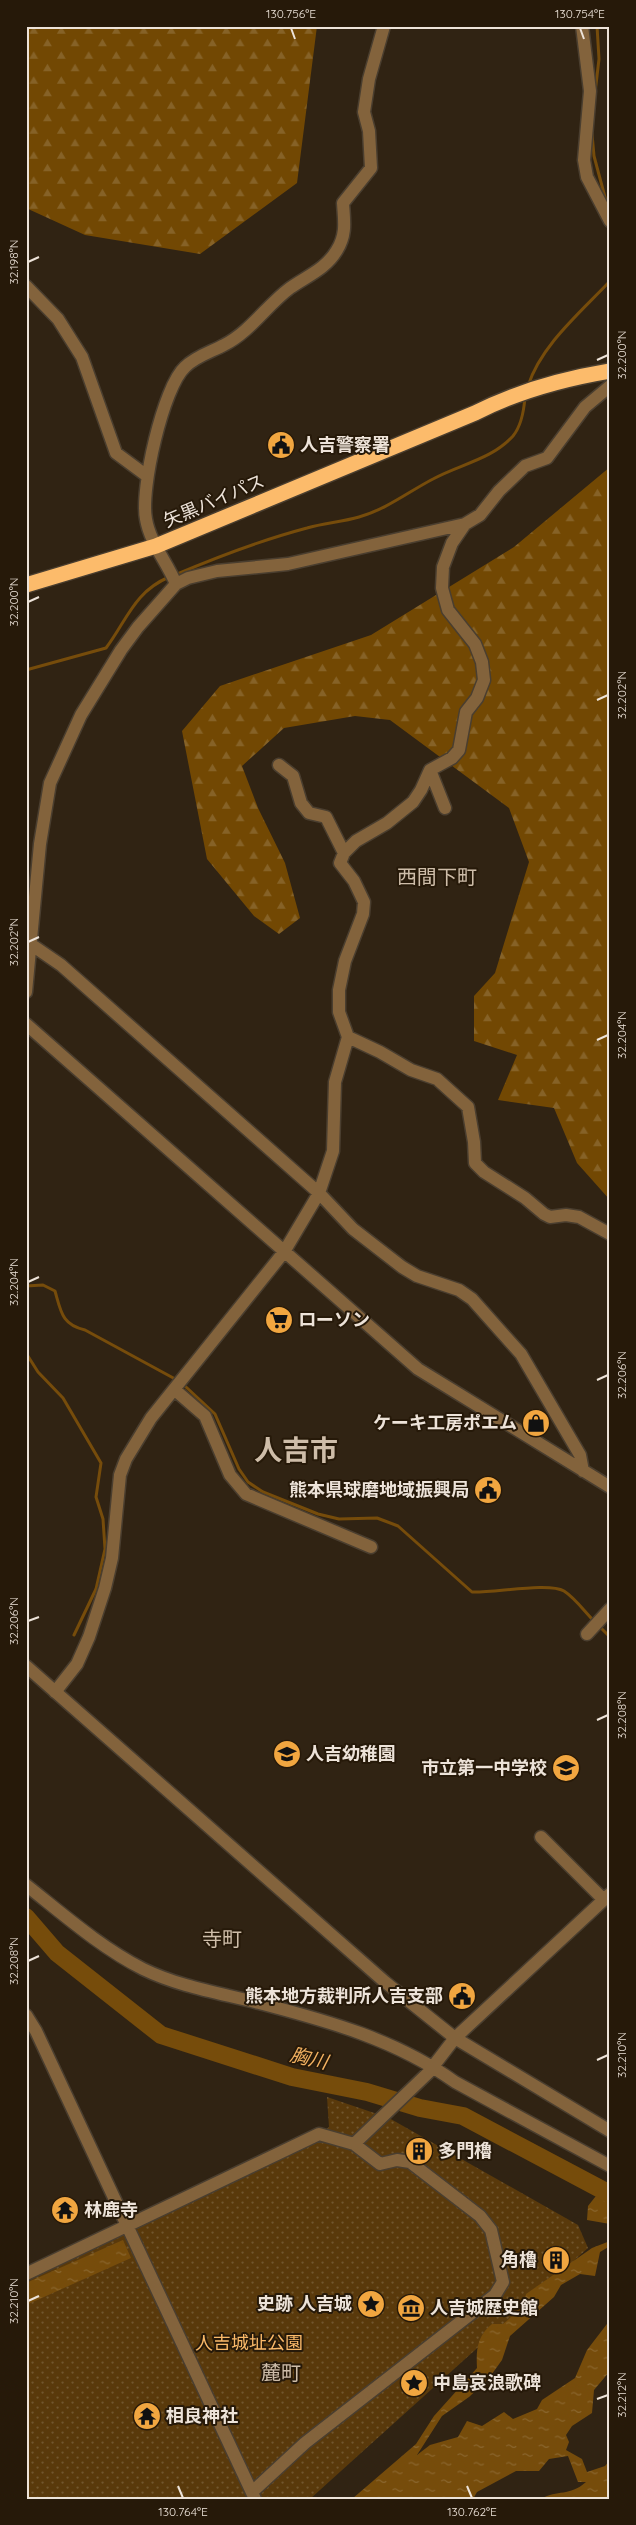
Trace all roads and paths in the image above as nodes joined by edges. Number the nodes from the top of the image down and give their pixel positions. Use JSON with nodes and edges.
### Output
{"nodes":[{"id":1,"x":384,"y":26,"type":"edge"},
{"id":2,"x":582,"y":26,"type":"edge"},
{"id":3,"x":610,"y":221,"type":"edge"},
{"id":4,"x":26,"y":286,"type":"edge"},
{"id":5,"x":610,"y":371,"type":"edge"},
{"id":6,"x":610,"y":386,"type":"edge"},
{"id":7,"x":147,"y":476,"type":"junction"},
{"id":8,"x":465,"y":524,"type":"junction"},
{"id":9,"x":156,"y":546,"type":"junction"},
{"id":10,"x":176,"y":584,"type":"junction"},
{"id":11,"x":26,"y":585,"type":"edge"},
{"id":12,"x":279,"y":765,"type":"dead end"},
{"id":13,"x":430,"y":770,"type":"junction"},
{"id":14,"x":445,"y":808,"type":"dead end"},
{"id":15,"x":344,"y":853,"type":"junction"},
{"id":16,"x":28,"y":942,"type":"edge"},
{"id":17,"x":26,"y":992,"type":"edge"},
{"id":18,"x":26,"y":1024,"type":"edge"},
{"id":19,"x":348,"y":1037,"type":"junction"},
{"id":20,"x":319,"y":1193,"type":"junction"},
{"id":21,"x":610,"y":1234,"type":"edge"},
{"id":22,"x":284,"y":1252,"type":"junction"},
{"id":23,"x":174,"y":1390,"type":"junction"},
{"id":24,"x":583,"y":1471,"type":"junction"},
{"id":25,"x":610,"y":1487,"type":"edge"},
{"id":26,"x":371,"y":1547,"type":"dead end"},
{"id":27,"x":610,"y":1609,"type":"edge"},
{"id":28,"x":587,"y":1634,"type":"dead end"},
{"id":29,"x":26,"y":1666,"type":"edge"},
{"id":30,"x":55,"y":1692,"type":"junction"},
{"id":31,"x":542,"y":1837,"type":"dead end"},
{"id":32,"x":26,"y":1885,"type":"edge"},
{"id":33,"x":607,"y":1897,"type":"edge"},
{"id":34,"x":26,"y":2015,"type":"edge"},
{"id":35,"x":456,"y":2038,"type":"junction"},
{"id":36,"x":431,"y":2070,"type":"junction"},
{"id":37,"x":610,"y":2131,"type":"edge"},
{"id":38,"x":354,"y":2144,"type":"junction"},
{"id":39,"x":610,"y":2166,"type":"edge"},
{"id":40,"x":128,"y":2225,"type":"junction"},
{"id":41,"x":26,"y":2274,"type":"edge"},
{"id":42,"x":254,"y":2496,"type":"edge"}],
"edges":[{"from":1,"to":7,"type":"street"},
{"from":2,"to":3,"type":"street"},
{"from":4,"to":7,"type":"street"},
{"from":5,"to":9,"type":"highway","name":"矢黒バイパス"},
{"from":6,"to":8,"type":"street"},
{"from":7,"to":9,"type":"street"},
{"from":8,"to":10,"type":"street"},
{"from":8,"to":13,"type":"street"},
{"from":9,"to":10,"type":"street"},
{"from":9,"to":11,"type":"highway","name":"矢黒バイパス"},
{"from":10,"to":16,"type":"street"},
{"from":12,"to":15,"type":"street"},
{"from":13,"to":14,"type":"street"},
{"from":13,"to":15,"type":"street"},
{"from":15,"to":19,"type":"street"},
{"from":16,"to":17,"type":"street"},
{"from":16,"to":20,"type":"street"},
{"from":18,"to":22,"type":"street"},
{"from":19,"to":20,"type":"street"},
{"from":19,"to":21,"type":"street"},
{"from":20,"to":22,"type":"street"},
{"from":20,"to":24,"type":"street"},
{"from":22,"to":23,"type":"street"},
{"from":22,"to":24,"type":"street"},
{"from":23,"to":26,"type":"street"},
{"from":23,"to":30,"type":"street"},
{"from":24,"to":25,"type":"street"},
{"from":27,"to":28,"type":"street"},
{"from":29,"to":30,"type":"street"},
{"from":30,"to":35,"type":"street"},
{"from":31,"to":33,"type":"street"},
{"from":32,"to":36,"type":"street"},
{"from":33,"to":35,"type":"street"},
{"from":34,"to":40,"type":"street"},
{"from":35,"to":36,"type":"street"},
{"from":35,"to":37,"type":"street"},
{"from":36,"to":38,"type":"street"},
{"from":36,"to":39,"type":"street"},
{"from":38,"to":40,"type":"street"},
{"from":38,"to":42,"type":"street"},
{"from":40,"to":41,"type":"street"},
{"from":40,"to":42,"type":"street"}]}
